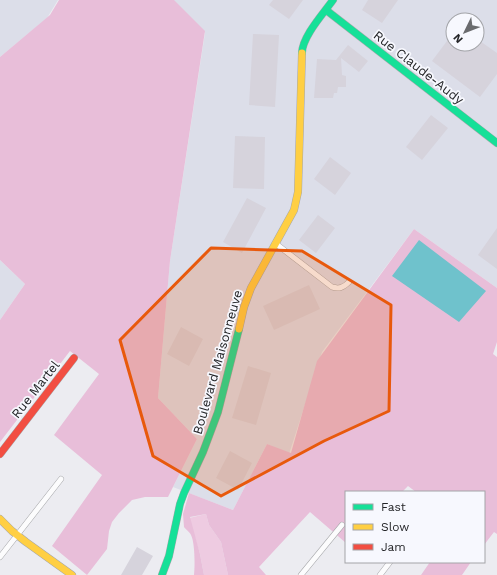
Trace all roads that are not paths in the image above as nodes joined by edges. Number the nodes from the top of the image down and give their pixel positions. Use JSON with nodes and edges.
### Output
{"nodes":[{"id":1,"x":333,"y":0,"type":"edge"},
{"id":2,"x":326,"y":10,"type":"junction"},
{"id":3,"x":497,"y":143,"type":"edge"},
{"id":4,"x":275,"y":243,"type":"junction"},
{"id":5,"x":349,"y":282,"type":"dead end"},
{"id":6,"x":74,"y":358,"type":"dead end"},
{"id":7,"x":0,"y":454,"type":"edge"},
{"id":8,"x":61,"y":479,"type":"dead end"},
{"id":9,"x":0,"y":519,"type":"edge"},
{"id":10,"x":342,"y":525,"type":"dead end"},
{"id":11,"x":17,"y":535,"type":"junction"},
{"id":12,"x":0,"y":557,"type":"edge"},
{"id":13,"x":389,"y":563,"type":"edge"},
{"id":14,"x":67,"y":574,"type":"edge"},
{"id":15,"x":162,"y":575,"type":"edge"},
{"id":16,"x":301,"y":575,"type":"edge"},
{"id":17,"x":380,"y":575,"type":"edge"}],
"edges":[{"from":1,"to":2,"type":"street","name":"Boulevard Maisonneuve"},
{"from":2,"to":3,"type":"street","name":"Rue Claude-Audy"},
{"from":2,"to":4,"type":"street","name":"Boulevard Maisonneuve"},
{"from":4,"to":5,"type":"street"},
{"from":4,"to":15,"type":"street","name":"Boulevard Maisonneuve"},
{"from":6,"to":7,"type":"street","name":"Rue Martel"},
{"from":8,"to":11,"type":"street"},
{"from":9,"to":11,"type":"street"},
{"from":10,"to":16,"type":"street"},
{"from":11,"to":12,"type":"street"},
{"from":11,"to":14,"type":"street"},
{"from":13,"to":17,"type":"street"}]}
